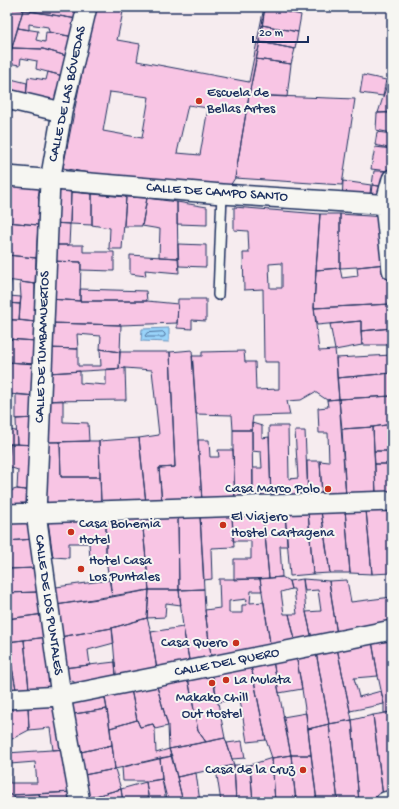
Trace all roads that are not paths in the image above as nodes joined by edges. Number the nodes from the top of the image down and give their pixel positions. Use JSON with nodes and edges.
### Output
{"nodes":[{"id":1,"x":88,"y":7,"type":"edge"},
{"id":2,"x":7,"y":99,"type":"edge"},
{"id":3,"x":62,"y":112,"type":"junction"},
{"id":4,"x":7,"y":176,"type":"edge"},
{"id":5,"x":392,"y":179,"type":"edge"},
{"id":6,"x":50,"y":180,"type":"junction"},
{"id":7,"x":222,"y":194,"type":"junction"},
{"id":8,"x":388,"y":205,"type":"edge"},
{"id":9,"x":392,"y":270,"type":"edge"},
{"id":10,"x":218,"y":295,"type":"dead end"},
{"id":11,"x":392,"y":501,"type":"edge"},
{"id":12,"x":36,"y":513,"type":"junction"},
{"id":13,"x":7,"y":514,"type":"edge"},
{"id":14,"x":392,"y":630,"type":"edge"},
{"id":15,"x":61,"y":696,"type":"junction"},
{"id":16,"x":7,"y":699,"type":"edge"},
{"id":17,"x":392,"y":800,"type":"edge"},
{"id":18,"x":80,"y":802,"type":"edge"},
{"id":19,"x":385,"y":802,"type":"edge"}],
"edges":[{"from":1,"to":3,"type":"street","name":"CALLE DE LAS BÓVEDAS"},
{"from":2,"to":3,"type":"street"},
{"from":3,"to":6,"type":"street","name":"CALLE DE LAS BÓVEDAS"},
{"from":4,"to":6,"type":"street","name":"CALLE DE CAMPO SANTO"},
{"from":5,"to":8,"type":"street"},
{"from":6,"to":7,"type":"street","name":"CALLE DE CAMPO SANTO"},
{"from":6,"to":12,"type":"street","name":"CALLE DE TUMBAMUERTOS"},
{"from":7,"to":8,"type":"street","name":"CALLE DE CAMPO SANTO"},
{"from":7,"to":10,"type":"lane"},
{"from":8,"to":9,"type":"street"},
{"from":11,"to":12,"type":"street"},
{"from":12,"to":13,"type":"street"},
{"from":12,"to":15,"type":"street","name":"CALLE DE LOS PUNTALES"},
{"from":14,"to":15,"type":"street","name":"CALLE DEL QUERO"},
{"from":15,"to":16,"type":"street","name":"CALLE DEL QUERO"},
{"from":15,"to":18,"type":"street","name":"CALLE DE LOS PUNTALES"},
{"from":17,"to":19,"type":"street"}]}
